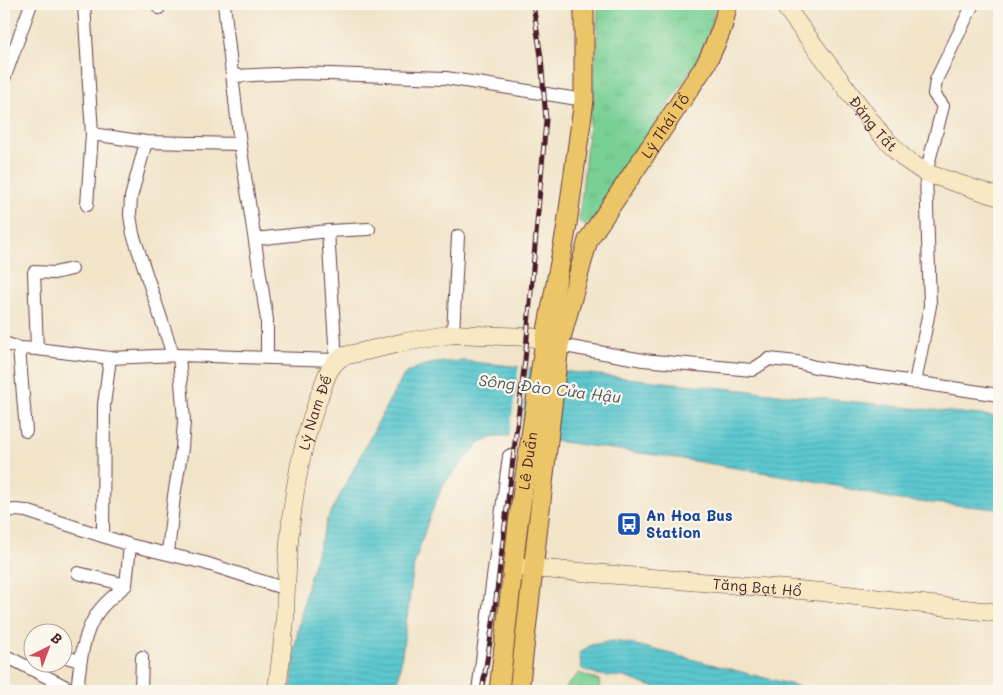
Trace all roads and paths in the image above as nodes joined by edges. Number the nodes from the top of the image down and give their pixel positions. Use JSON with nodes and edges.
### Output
{"nodes":[{"id":1,"x":31,"y":4,"type":"edge"},
{"id":2,"x":84,"y":4,"type":"edge"},
{"id":3,"x":224,"y":4,"type":"edge"},
{"id":4,"x":584,"y":4,"type":"edge"},
{"id":5,"x":727,"y":4,"type":"edge"},
{"id":6,"x":783,"y":4,"type":"edge"},
{"id":7,"x":974,"y":4,"type":"edge"},
{"id":8,"x":233,"y":76,"type":"junction"},
{"id":9,"x":4,"y":79,"type":"edge"},
{"id":10,"x":584,"y":100,"type":"junction"},
{"id":11,"x":92,"y":134,"type":"junction"},
{"id":12,"x":146,"y":142,"type":"junction"},
{"id":13,"x":240,"y":144,"type":"junction"},
{"id":14,"x":926,"y":174,"type":"junction"},
{"id":15,"x":999,"y":197,"type":"edge"},
{"id":16,"x":87,"y":205,"type":"dead end"},
{"id":17,"x":368,"y":229,"type":"dead end"},
{"id":18,"x":328,"y":231,"type":"junction"},
{"id":19,"x":566,"y":231,"type":"junction"},
{"id":20,"x":458,"y":236,"type":"dead end"},
{"id":21,"x":255,"y":240,"type":"junction"},
{"id":22,"x":588,"y":240,"type":"junction"},
{"id":23,"x":72,"y":269,"type":"dead end"},
{"id":24,"x":453,"y":334,"type":"junction"},
{"id":25,"x":4,"y":344,"type":"edge"},
{"id":26,"x":551,"y":346,"type":"junction"},
{"id":27,"x":19,"y":348,"type":"junction"},
{"id":28,"x":37,"y":349,"type":"junction"},
{"id":29,"x":176,"y":355,"type":"junction"},
{"id":30,"x":110,"y":358,"type":"junction"},
{"id":31,"x":267,"y":358,"type":"junction"},
{"id":32,"x":336,"y":360,"type":"junction"},
{"id":33,"x":915,"y":383,"type":"junction"},
{"id":34,"x":999,"y":395,"type":"edge"},
{"id":35,"x":26,"y":431,"type":"dead end"},
{"id":36,"x":537,"y":454,"type":"junction"},
{"id":37,"x":509,"y":456,"type":"dead end"},
{"id":38,"x":4,"y":511,"type":"edge"},
{"id":39,"x":103,"y":536,"type":"junction"},
{"id":40,"x":130,"y":545,"type":"junction"},
{"id":41,"x":168,"y":553,"type":"junction"},
{"id":42,"x":512,"y":566,"type":"junction"},
{"id":43,"x":534,"y":568,"type":"junction"},
{"id":44,"x":78,"y":573,"type":"dead end"},
{"id":45,"x":126,"y":584,"type":"junction"},
{"id":46,"x":286,"y":589,"type":"junction"},
{"id":47,"x":999,"y":613,"type":"edge"},
{"id":48,"x":4,"y":655,"type":"edge"},
{"id":49,"x":142,"y":657,"type":"dead end"},
{"id":50,"x":72,"y":659,"type":"edge"},
{"id":51,"x":80,"y":661,"type":"junction"},
{"id":52,"x":75,"y":691,"type":"edge"},
{"id":53,"x":141,"y":691,"type":"edge"},
{"id":54,"x":277,"y":691,"type":"edge"},
{"id":55,"x":478,"y":691,"type":"edge"},
{"id":56,"x":499,"y":691,"type":"edge"},
{"id":57,"x":519,"y":691,"type":"edge"}],
"edges":[{"from":1,"to":9,"type":"street"},
{"from":2,"to":11,"type":"street"},
{"from":3,"to":8,"type":"street"},
{"from":4,"to":10,"type":"main road"},
{"from":5,"to":22,"type":"main road","name":"Lý Thái Tổ"},
{"from":6,"to":14,"type":"street","name":"Đặng Tất"},
{"from":7,"to":14,"type":"street"},
{"from":8,"to":10,"type":"street"},
{"from":8,"to":13,"type":"street"},
{"from":10,"to":19,"type":"main road"},
{"from":11,"to":12,"type":"street"},
{"from":11,"to":16,"type":"street"},
{"from":12,"to":13,"type":"street"},
{"from":12,"to":29,"type":"street"},
{"from":13,"to":21,"type":"street"},
{"from":14,"to":15,"type":"street","name":"Đặng Tất"},
{"from":14,"to":33,"type":"street"},
{"from":17,"to":18,"type":"street"},
{"from":18,"to":21,"type":"street"},
{"from":18,"to":32,"type":"street"},
{"from":19,"to":22,"type":"main road"},
{"from":19,"to":26,"type":"main road","name":"Lê Duẩn"},
{"from":20,"to":24,"type":"street"},
{"from":21,"to":31,"type":"street"},
{"from":22,"to":26,"type":"main road","name":"Lê Duẩn"},
{"from":23,"to":28,"type":"street"},
{"from":24,"to":26,"type":"street","name":"Lý Nam Đế"},
{"from":24,"to":32,"type":"street","name":"Lý Nam Đế"},
{"from":25,"to":27,"type":"street"},
{"from":26,"to":33,"type":"street"},
{"from":26,"to":36,"type":"main road","name":"Lê Duẩn"},
{"from":27,"to":28,"type":"street"},
{"from":27,"to":35,"type":"street"},
{"from":28,"to":30,"type":"street"},
{"from":29,"to":30,"type":"street"},
{"from":29,"to":31,"type":"street"},
{"from":29,"to":41,"type":"street"},
{"from":30,"to":39,"type":"street"},
{"from":31,"to":32,"type":"street"},
{"from":32,"to":46,"type":"street","name":"Lý Nam Đế"},
{"from":33,"to":34,"type":"street"},
{"from":36,"to":42,"type":"main road","name":"Lê Duẩn"},
{"from":36,"to":43,"type":"main road","name":"Lê Duẩn"},
{"from":37,"to":55,"type":"street"},
{"from":38,"to":39,"type":"street"},
{"from":39,"to":40,"type":"street"},
{"from":40,"to":41,"type":"street"},
{"from":40,"to":45,"type":"street"},
{"from":41,"to":46,"type":"street"},
{"from":42,"to":43,"type":"street","name":"Tăng Bạt Hổ"},
{"from":42,"to":56,"type":"main road","name":"Lê Duẩn"},
{"from":43,"to":47,"type":"street","name":"Tăng Bạt Hổ"},
{"from":43,"to":57,"type":"main road","name":"Lê Duẩn"},
{"from":44,"to":45,"type":"street"},
{"from":45,"to":51,"type":"street"},
{"from":46,"to":54,"type":"street","name":"Lý Nam Đế"},
{"from":48,"to":52,"type":"street"},
{"from":49,"to":53,"type":"street"},
{"from":50,"to":51,"type":"street"},
{"from":51,"to":52,"type":"street"}]}
